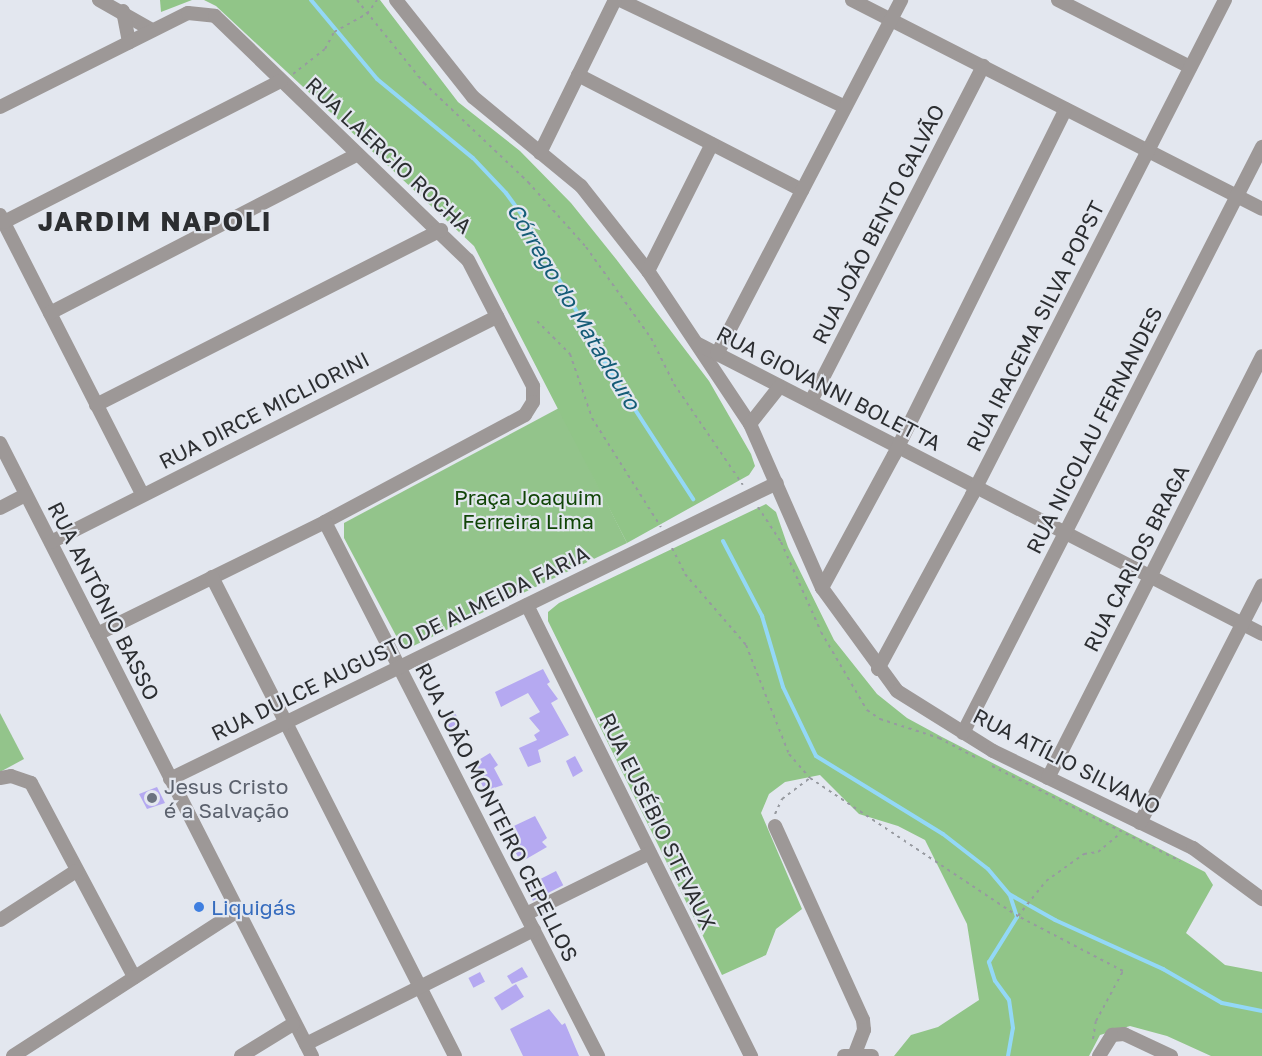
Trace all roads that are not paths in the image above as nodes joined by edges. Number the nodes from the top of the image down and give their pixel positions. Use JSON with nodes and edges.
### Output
{"nodes":[{"id":1,"x":99,"y":0,"type":"edge"},
{"id":2,"x":396,"y":0,"type":"edge"},
{"id":3,"x":615,"y":0,"type":"edge"},
{"id":4,"x":620,"y":0,"type":"edge"},
{"id":5,"x":852,"y":0,"type":"edge"},
{"id":6,"x":901,"y":0,"type":"edge"},
{"id":7,"x":1058,"y":0,"type":"edge"},
{"id":8,"x":1225,"y":0,"type":"edge"},
{"id":9,"x":123,"y":11,"type":"junction"},
{"id":10,"x":891,"y":20,"type":"junction"},
{"id":11,"x":152,"y":30,"type":"junction"},
{"id":12,"x":129,"y":42,"type":"junction"},
{"id":13,"x":983,"y":66,"type":"junction"},
{"id":14,"x":1190,"y":67,"type":"junction"},
{"id":15,"x":578,"y":75,"type":"junction"},
{"id":16,"x":280,"y":81,"type":"junction"},
{"id":17,"x":0,"y":107,"type":"edge"},
{"id":18,"x":845,"y":107,"type":"junction"},
{"id":19,"x":1066,"y":109,"type":"junction"},
{"id":20,"x":712,"y":144,"type":"junction"},
{"id":21,"x":1262,"y":147,"type":"edge"},
{"id":22,"x":1148,"y":151,"type":"junction"},
{"id":23,"x":540,"y":153,"type":"junction"},
{"id":24,"x":356,"y":155,"type":"junction"},
{"id":25,"x":802,"y":190,"type":"junction"},
{"id":26,"x":1237,"y":196,"type":"junction"},
{"id":27,"x":1262,"y":209,"type":"edge"},
{"id":28,"x":2,"y":218,"type":"edge"},
{"id":29,"x":441,"y":230,"type":"junction"},
{"id":30,"x":648,"y":271,"type":"junction"},
{"id":31,"x":50,"y":313,"type":"junction"},
{"id":32,"x":497,"y":317,"type":"junction"},
{"id":33,"x":697,"y":344,"type":"junction"},
{"id":34,"x":717,"y":354,"type":"junction"},
{"id":35,"x":1262,"y":356,"type":"edge"},
{"id":36,"x":780,"y":386,"type":"junction"},
{"id":37,"x":811,"y":401,"type":"junction"},
{"id":38,"x":96,"y":405,"type":"junction"},
{"id":39,"x":750,"y":424,"type":"junction"},
{"id":40,"x":0,"y":443,"type":"edge"},
{"id":41,"x":898,"y":446,"type":"junction"},
{"id":42,"x":777,"y":483,"type":"junction"},
{"id":43,"x":976,"y":486,"type":"junction"},
{"id":44,"x":142,"y":494,"type":"junction"},
{"id":45,"x":27,"y":495,"type":"junction"},
{"id":46,"x":0,"y":507,"type":"edge"},
{"id":47,"x":325,"y":522,"type":"junction"},
{"id":48,"x":1066,"y":532,"type":"junction"},
{"id":49,"x":51,"y":542,"type":"junction"},
{"id":50,"x":212,"y":577,"type":"junction"},
{"id":51,"x":1150,"y":577,"type":"junction"},
{"id":52,"x":1262,"y":586,"type":"edge"},
{"id":53,"x":822,"y":588,"type":"junction"},
{"id":54,"x":527,"y":605,"type":"junction"},
{"id":55,"x":1242,"y":625,"type":"junction"},
{"id":56,"x":97,"y":634,"type":"junction"},
{"id":57,"x":1262,"y":634,"type":"edge"},
{"id":58,"x":399,"y":667,"type":"junction"},
{"id":59,"x":878,"y":669,"type":"junction"},
{"id":60,"x":284,"y":723,"type":"junction"},
{"id":61,"x":963,"y":733,"type":"junction"},
{"id":62,"x":0,"y":778,"type":"edge"},
{"id":63,"x":1048,"y":778,"type":"junction"},
{"id":64,"x":170,"y":779,"type":"junction"},
{"id":65,"x":1140,"y":823,"type":"junction"},
{"id":66,"x":775,"y":826,"type":"road end"},
{"id":67,"x":650,"y":853,"type":"junction"},
{"id":68,"x":76,"y":871,"type":"junction"},
{"id":69,"x":1262,"y":899,"type":"edge"},
{"id":70,"x":236,"y":912,"type":"junction"},
{"id":71,"x":526,"y":914,"type":"junction"},
{"id":72,"x":0,"y":920,"type":"edge"},
{"id":73,"x":534,"y":930,"type":"junction"},
{"id":74,"x":134,"y":977,"type":"junction"},
{"id":75,"x":420,"y":987,"type":"junction"},
{"id":76,"x":293,"y":1024,"type":"junction"},
{"id":77,"x":309,"y":1050,"type":"edge"},
{"id":78,"x":850,"y":1054,"type":"edge"},
{"id":79,"x":13,"y":1056,"type":"edge"},
{"id":80,"x":241,"y":1056,"type":"edge"},
{"id":81,"x":455,"y":1056,"type":"edge"},
{"id":82,"x":598,"y":1056,"type":"edge"},
{"id":83,"x":751,"y":1056,"type":"edge"},
{"id":84,"x":872,"y":1056,"type":"edge"},
{"id":85,"x":1099,"y":1056,"type":"edge"},
{"id":86,"x":1171,"y":1056,"type":"edge"}],
"edges":[{"from":1,"to":9,"type":"street"},
{"from":2,"to":23,"type":"street","name":"RUA ATÍLIO SILVANO"},
{"from":3,"to":15,"type":"street"},
{"from":4,"to":18,"type":"street"},
{"from":5,"to":10,"type":"street"},
{"from":6,"to":10,"type":"street"},
{"from":7,"to":14,"type":"street"},
{"from":8,"to":14,"type":"street","name":"RUA IRACEMA SILVA POPST"},
{"from":9,"to":11,"type":"street"},
{"from":9,"to":12,"type":"street"},
{"from":10,"to":13,"type":"street"},
{"from":10,"to":18,"type":"street"},
{"from":11,"to":12,"type":"street","name":"RUA LAERCIO ROCHA"},
{"from":11,"to":16,"type":"street","name":"RUA LAERCIO ROCHA"},
{"from":12,"to":17,"type":"street","name":"RUA LAERCIO ROCHA"},
{"from":13,"to":19,"type":"street"},
{"from":13,"to":37,"type":"street","name":"RUA JOÃO BENTO GALVÃO"},
{"from":14,"to":22,"type":"street","name":"RUA IRACEMA SILVA POPST"},
{"from":15,"to":20,"type":"street"},
{"from":15,"to":23,"type":"street"},
{"from":16,"to":24,"type":"street","name":"RUA LAERCIO ROCHA"},
{"from":16,"to":28,"type":"street"},
{"from":18,"to":25,"type":"street"},
{"from":19,"to":22,"type":"street"},
{"from":19,"to":41,"type":"street"},
{"from":20,"to":25,"type":"street"},
{"from":20,"to":30,"type":"street"},
{"from":21,"to":26,"type":"street","name":"RUA NICOLAU FERNANDES"},
{"from":22,"to":26,"type":"street"},
{"from":22,"to":43,"type":"street","name":"RUA IRACEMA SILVA POPST"},
{"from":23,"to":30,"type":"street","name":"RUA ATÍLIO SILVANO"},
{"from":24,"to":29,"type":"street","name":"RUA LAERCIO ROCHA"},
{"from":24,"to":31,"type":"street"},
{"from":25,"to":34,"type":"street"},
{"from":26,"to":27,"type":"street"},
{"from":26,"to":48,"type":"street","name":"RUA NICOLAU FERNANDES"},
{"from":28,"to":31,"type":"street"},
{"from":29,"to":32,"type":"street","name":"RUA LAERCIO ROCHA"},
{"from":29,"to":38,"type":"street"},
{"from":30,"to":33,"type":"street","name":"RUA ATÍLIO SILVANO"},
{"from":31,"to":38,"type":"street"},
{"from":32,"to":44,"type":"street","name":"RUA DIRCE MICLIORINI"},
{"from":32,"to":47,"type":"street","name":"RUA LAERCIO ROCHA"},
{"from":33,"to":34,"type":"street","name":"RUA GIOVANNI BOLETTA"},
{"from":33,"to":39,"type":"street","name":"RUA ATÍLIO SILVANO"},
{"from":34,"to":36,"type":"street","name":"RUA GIOVANNI BOLETTA"},
{"from":35,"to":51,"type":"street","name":"RUA CARLOS BRAGA"},
{"from":36,"to":37,"type":"street","name":"RUA GIOVANNI BOLETTA"},
{"from":36,"to":39,"type":"street"},
{"from":37,"to":41,"type":"street","name":"RUA GIOVANNI BOLETTA"},
{"from":38,"to":44,"type":"street"},
{"from":39,"to":42,"type":"street","name":"RUA ATÍLIO SILVANO"},
{"from":40,"to":45,"type":"street","name":"RUA ANTÔNIO BASSO"},
{"from":41,"to":43,"type":"street","name":"RUA GIOVANNI BOLETTA"},
{"from":41,"to":53,"type":"street"},
{"from":42,"to":53,"type":"street","name":"RUA ATÍLIO SILVANO"},
{"from":42,"to":54,"type":"street","name":"RUA DULCE AUGUSTO DE ALMEIDA FARIA"},
{"from":43,"to":48,"type":"street","name":"RUA GIOVANNI BOLETTA"},
{"from":43,"to":59,"type":"street","name":"RUA IRACEMA SILVA POPST"},
{"from":44,"to":49,"type":"street","name":"RUA DIRCE MICLIORINI"},
{"from":45,"to":46,"type":"street"},
{"from":45,"to":49,"type":"street","name":"RUA ANTÔNIO BASSO"},
{"from":47,"to":50,"type":"street","name":"RUA LAERCIO ROCHA"},
{"from":47,"to":58,"type":"street","name":"RUA JOÃO MONTEIRO CEPELLOS"},
{"from":48,"to":51,"type":"street","name":"RUA GIOVANNI BOLETTA"},
{"from":48,"to":61,"type":"street","name":"RUA NICOLAU FERNANDES"},
{"from":49,"to":56,"type":"street","name":"RUA ANTÔNIO BASSO"},
{"from":50,"to":56,"type":"street","name":"RUA LAERCIO ROCHA"},
{"from":50,"to":60,"type":"street"},
{"from":51,"to":55,"type":"street","name":"RUA GIOVANNI BOLETTA"},
{"from":51,"to":63,"type":"street","name":"RUA CARLOS BRAGA"},
{"from":52,"to":55,"type":"street"},
{"from":53,"to":59,"type":"street","name":"RUA ATÍLIO SILVANO"},
{"from":54,"to":58,"type":"street","name":"RUA DULCE AUGUSTO DE ALMEIDA FARIA"},
{"from":54,"to":67,"type":"street","name":"RUA EUSÉBIO STEVAUX"},
{"from":55,"to":57,"type":"street","name":"RUA GIOVANNI BOLETTA"},
{"from":55,"to":65,"type":"street"},
{"from":56,"to":64,"type":"street","name":"RUA ANTÔNIO BASSO"},
{"from":58,"to":60,"type":"street","name":"RUA DULCE AUGUSTO DE ALMEIDA FARIA"},
{"from":58,"to":71,"type":"street","name":"RUA JOÃO MONTEIRO CEPELLOS"},
{"from":59,"to":61,"type":"street","name":"RUA ATÍLIO SILVANO"},
{"from":60,"to":64,"type":"street","name":"RUA DULCE AUGUSTO DE ALMEIDA FARIA"},
{"from":60,"to":75,"type":"street"},
{"from":61,"to":63,"type":"street","name":"RUA ATÍLIO SILVANO"},
{"from":62,"to":68,"type":"street"},
{"from":63,"to":65,"type":"street","name":"RUA ATÍLIO SILVANO"},
{"from":64,"to":70,"type":"street","name":"RUA ANTÔNIO BASSO"},
{"from":65,"to":69,"type":"street","name":"RUA ATÍLIO SILVANO"},
{"from":66,"to":78,"type":"street"},
{"from":67,"to":71,"type":"street"},
{"from":67,"to":83,"type":"street","name":"RUA EUSÉBIO STEVAUX"},
{"from":68,"to":72,"type":"street"},
{"from":68,"to":74,"type":"street"},
{"from":70,"to":74,"type":"street"},
{"from":70,"to":76,"type":"street","name":"RUA ANTÔNIO BASSO"},
{"from":71,"to":73,"type":"street","name":"RUA JOÃO MONTEIRO CEPELLOS"},
{"from":73,"to":75,"type":"street"},
{"from":73,"to":82,"type":"street","name":"RUA JOÃO MONTEIRO CEPELLOS"},
{"from":74,"to":79,"type":"street"},
{"from":75,"to":77,"type":"street"},
{"from":75,"to":81,"type":"street"},
{"from":76,"to":77,"type":"street","name":"RUA ANTÔNIO BASSO"},
{"from":76,"to":80,"type":"street"},
{"from":78,"to":84,"type":"street"},
{"from":85,"to":86,"type":"street"}]}
